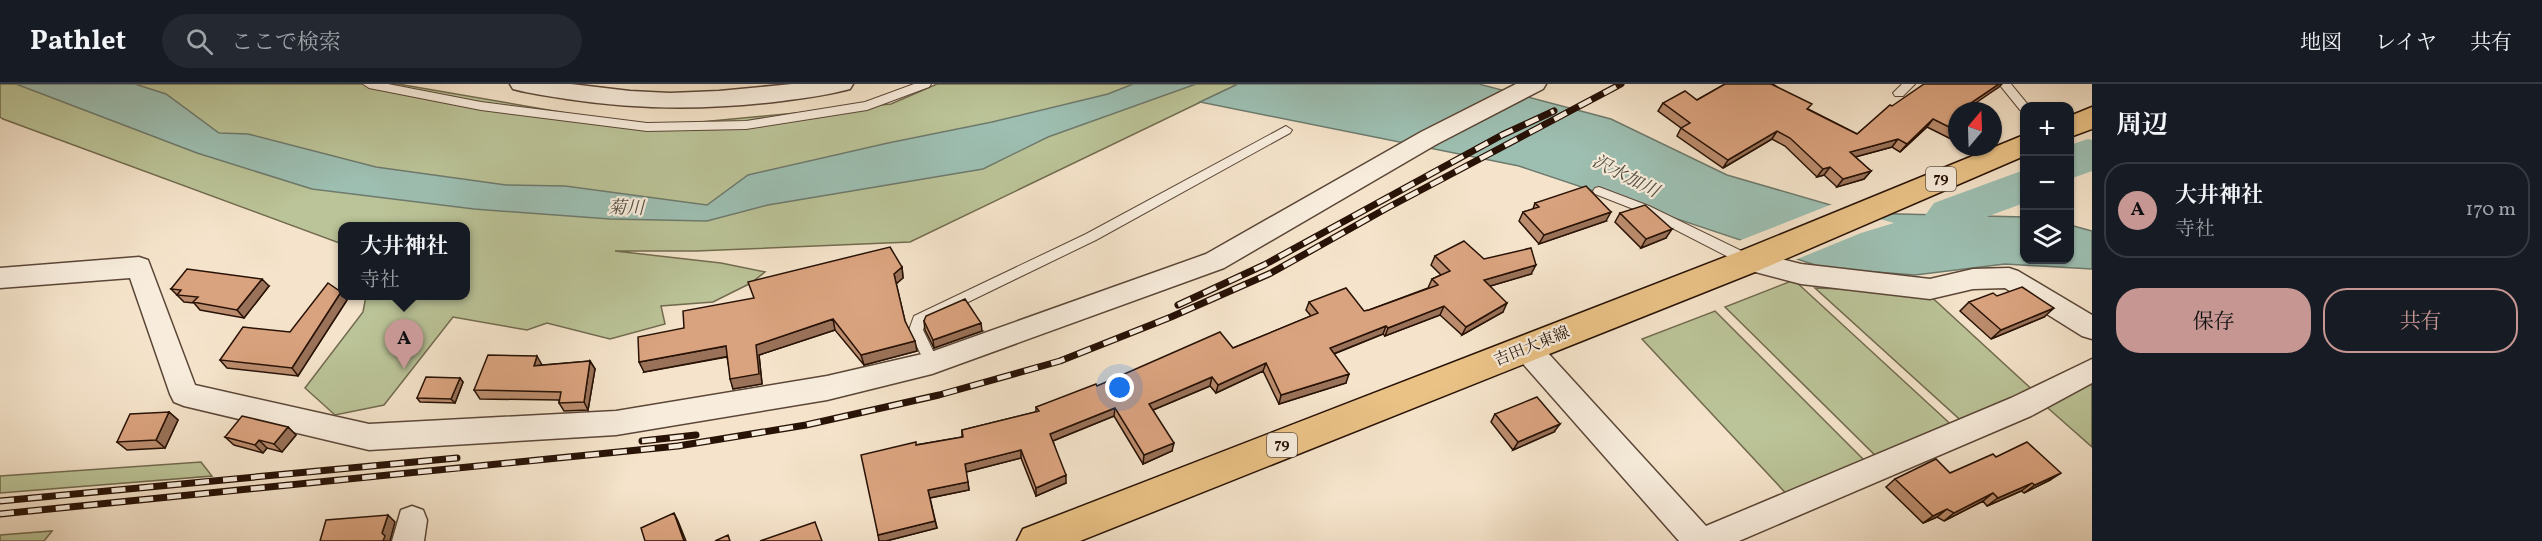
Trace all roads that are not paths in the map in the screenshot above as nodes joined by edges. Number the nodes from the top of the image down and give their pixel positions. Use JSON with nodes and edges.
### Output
{"nodes":[{"id":1,"x":369,"y":84,"type":"edge"},
{"id":2,"x":521,"y":84,"type":"edge"},
{"id":3,"x":842,"y":84,"type":"edge"},
{"id":4,"x":925,"y":84,"type":"edge"},
{"id":5,"x":1535,"y":84,"type":"edge"},
{"id":6,"x":1909,"y":84,"type":"edge"},
{"id":7,"x":2005,"y":84,"type":"edge"},
{"id":8,"x":1899,"y":93,"type":"dead end"},
{"id":9,"x":2021,"y":102,"type":"edge"},
{"id":10,"x":2092,"y":117,"type":"edge"},
{"id":11,"x":2074,"y":125,"type":"edge"},
{"id":12,"x":1286,"y":130,"type":"dead end"},
{"id":13,"x":2020,"y":147,"type":"edge"},
{"id":14,"x":1599,"y":191,"type":"dead end"},
{"id":15,"x":1755,"y":258,"type":"junction"},
{"id":16,"x":0,"y":278,"type":"edge"},
{"id":17,"x":2092,"y":328,"type":"edge"},
{"id":18,"x":1527,"y":349,"type":"junction"},
{"id":19,"x":932,"y":363,"type":"junction"},
{"id":20,"x":2092,"y":369,"type":"edge"},
{"id":21,"x":1036,"y":541,"type":"edge"},
{"id":22,"x":1699,"y":541,"type":"edge"},
{"id":23,"x":1705,"y":541,"type":"edge"}],
"edges":[{"from":1,"to":4,"type":"lane"},
{"from":2,"to":3,"type":"street"},
{"from":5,"to":19,"type":"street"},
{"from":6,"to":8,"type":"lane"},
{"from":7,"to":9,"type":"lane"},
{"from":10,"to":11,"type":"main road"},
{"from":12,"to":19,"type":"lane"},
{"from":13,"to":15,"type":"main road","name":"吉田大東線","number":"79"},
{"from":14,"to":15,"type":"lane"},
{"from":15,"to":17,"type":"street"},
{"from":15,"to":18,"type":"main road","name":"吉田大東線","number":"79"},
{"from":16,"to":19,"type":"street"},
{"from":18,"to":21,"type":"main road","name":"吉田大東線","number":"79"},
{"from":18,"to":22,"type":"street"},
{"from":20,"to":23,"type":"street"}]}
